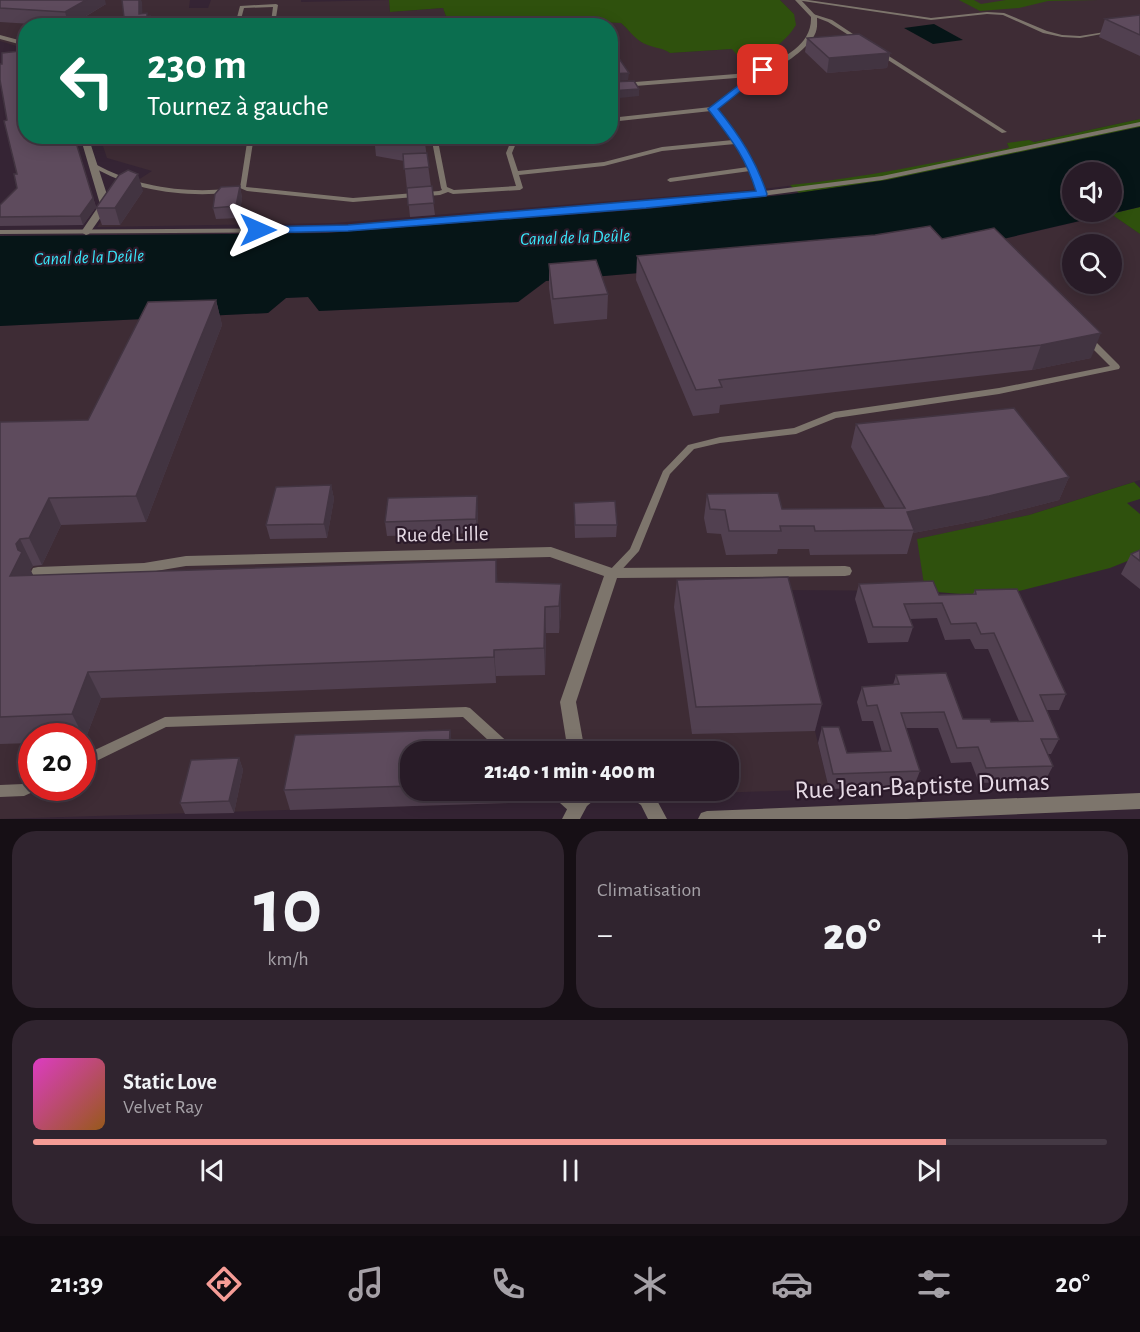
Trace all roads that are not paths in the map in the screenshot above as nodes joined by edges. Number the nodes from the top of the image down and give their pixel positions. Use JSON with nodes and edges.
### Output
{"nodes":[{"id":1,"x":798,"y":0,"type":"edge"},
{"id":2,"x":812,"y":14,"type":"junction"},
{"id":3,"x":239,"y":18,"type":"edge"},
{"id":4,"x":273,"y":18,"type":"edge"},
{"id":5,"x":1120,"y":31,"type":"edge"},
{"id":6,"x":2,"y":39,"type":"edge"},
{"id":7,"x":18,"y":42,"type":"edge"},
{"id":8,"x":763,"y":70,"type":"junction"},
{"id":9,"x":618,"y":85,"type":"edge"},
{"id":10,"x":713,"y":109,"type":"junction"},
{"id":11,"x":618,"y":119,"type":"edge"},
{"id":12,"x":1140,"y":124,"type":"edge"},
{"id":13,"x":1004,"y":132,"type":"dead end"},
{"id":14,"x":735,"y":142,"type":"dead end"},
{"id":15,"x":86,"y":144,"type":"edge"},
{"id":16,"x":250,"y":144,"type":"edge"},
{"id":17,"x":436,"y":144,"type":"edge"},
{"id":18,"x":513,"y":144,"type":"edge"},
{"id":19,"x":93,"y":165,"type":"junction"},
{"id":20,"x":754,"y":168,"type":"junction"},
{"id":21,"x":515,"y":173,"type":"junction"},
{"id":22,"x":670,"y":180,"type":"dead end"},
{"id":23,"x":243,"y":188,"type":"junction"},
{"id":24,"x":447,"y":190,"type":"junction"},
{"id":25,"x":762,"y":194,"type":"junction"},
{"id":26,"x":0,"y":232,"type":"edge"},
{"id":27,"x":86,"y":232,"type":"junction"},
{"id":28,"x":1084,"y":335,"type":"edge"},
{"id":29,"x":845,"y":571,"type":"dead end"},
{"id":30,"x":38,"y":572,"type":"dead end"},
{"id":31,"x":612,"y":573,"type":"junction"},
{"id":32,"x":498,"y":741,"type":"edge"},
{"id":33,"x":575,"y":741,"type":"edge"},
{"id":34,"x":96,"y":755,"type":"edge"},
{"id":35,"x":18,"y":790,"type":"edge"},
{"id":36,"x":0,"y":791,"type":"edge"},
{"id":37,"x":563,"y":801,"type":"edge"},
{"id":38,"x":648,"y":801,"type":"edge"},
{"id":39,"x":1140,"y":801,"type":"edge"},
{"id":40,"x":573,"y":814,"type":"edge"},
{"id":41,"x":658,"y":819,"type":"edge"},
{"id":42,"x":707,"y":819,"type":"edge"}],
"edges":[{"from":1,"to":2,"type":"street"},
{"from":1,"to":5,"type":"lane"},
{"from":2,"to":8,"type":"street"},
{"from":2,"to":13,"type":"lane"},
{"from":3,"to":4,"type":"lane"},
{"from":6,"to":7,"type":"street"},
{"from":8,"to":9,"type":"lane"},
{"from":8,"to":10,"type":"lane"},
{"from":10,"to":11,"type":"lane"},
{"from":10,"to":20,"type":"lane"},
{"from":12,"to":25,"type":"lane"},
{"from":14,"to":21,"type":"lane"},
{"from":15,"to":19,"type":"street"},
{"from":16,"to":23,"type":"lane"},
{"from":17,"to":24,"type":"lane"},
{"from":18,"to":21,"type":"lane"},
{"from":19,"to":23,"type":"lane"},
{"from":19,"to":27,"type":"street"},
{"from":20,"to":22,"type":"lane"},
{"from":20,"to":25,"type":"lane"},
{"from":21,"to":24,"type":"lane"},
{"from":23,"to":24,"type":"lane"},
{"from":25,"to":27,"type":"lane"},
{"from":26,"to":27,"type":"lane"},
{"from":28,"to":31,"type":"lane"},
{"from":29,"to":31,"type":"street","name":"Rue de Lille"},
{"from":30,"to":31,"type":"street","name":"Rue de Lille"},
{"from":31,"to":33,"type":"street"},
{"from":32,"to":34,"type":"lane"},
{"from":35,"to":36,"type":"lane"},
{"from":37,"to":40,"type":"lane"},
{"from":38,"to":41,"type":"street"},
{"from":39,"to":42,"type":"street","name":"Rue Jean-Baptiste Dumas"}]}
